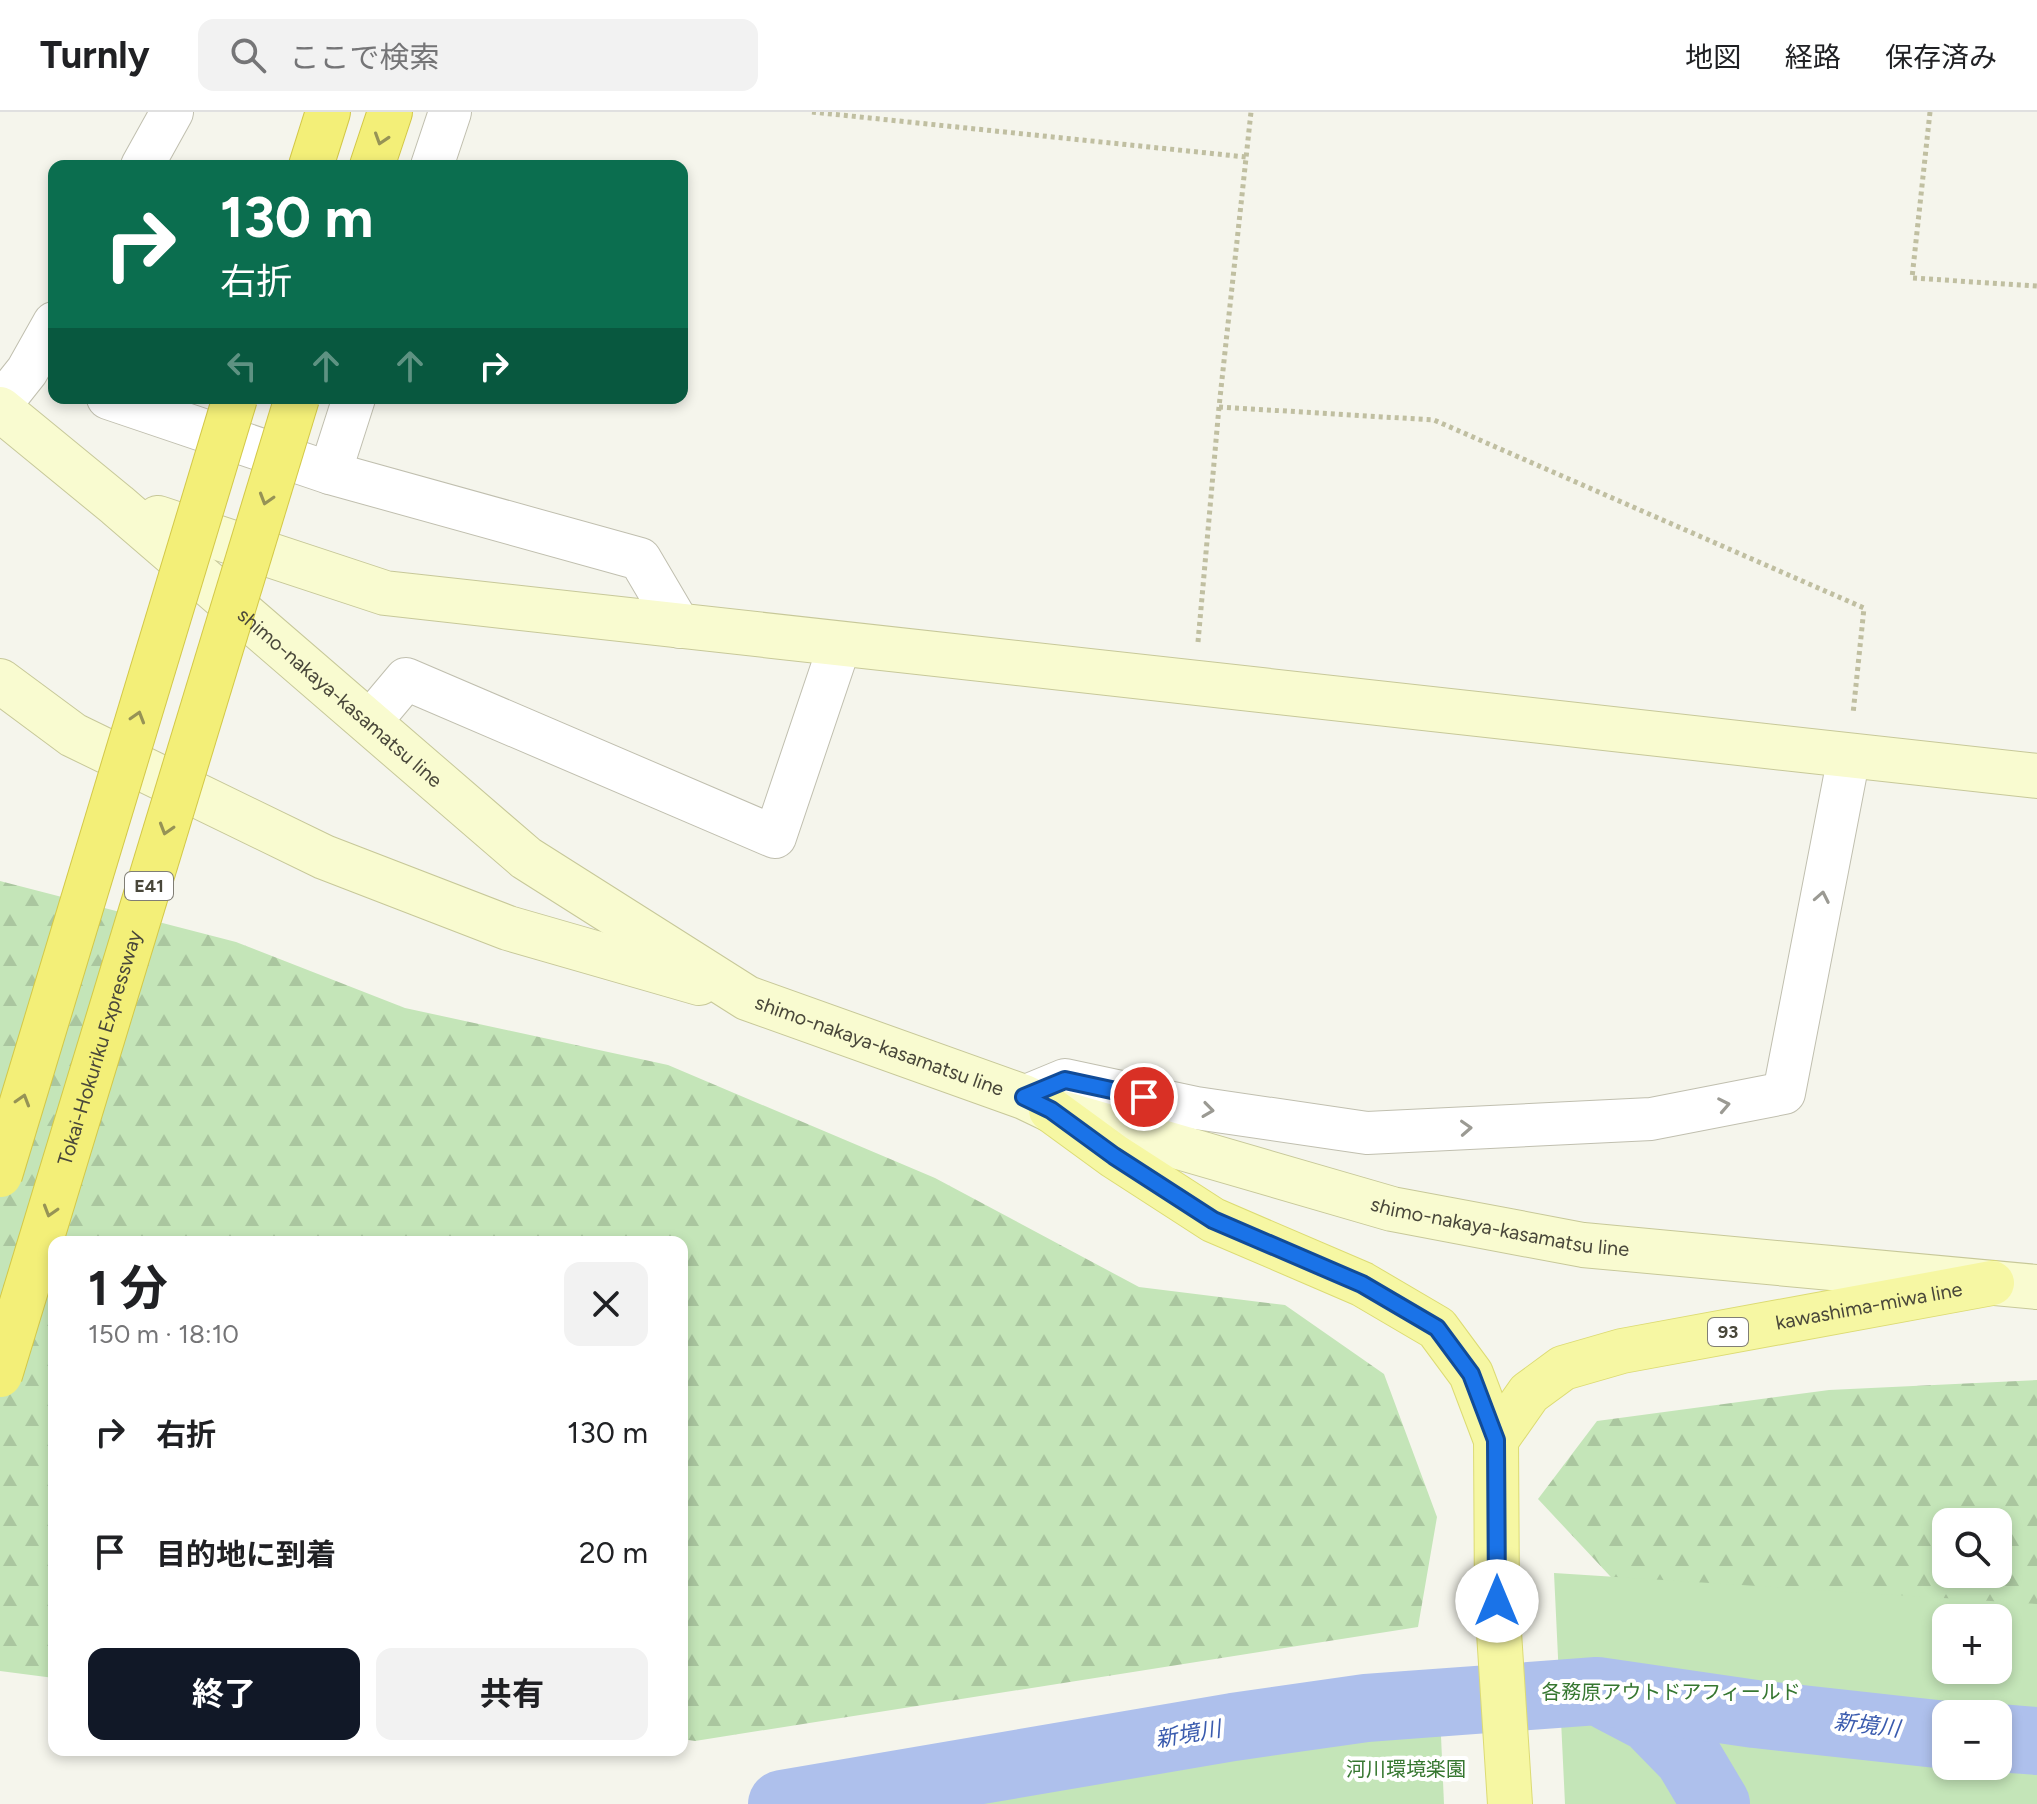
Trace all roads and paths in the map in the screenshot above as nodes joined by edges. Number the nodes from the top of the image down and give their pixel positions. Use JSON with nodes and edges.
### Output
{"nodes":[{"id":1,"x":172,"y":112,"type":"edge"},
{"id":2,"x":328,"y":112,"type":"edge"},
{"id":3,"x":390,"y":112,"type":"edge"},
{"id":4,"x":450,"y":112,"type":"edge"},
{"id":5,"x":812,"y":112,"type":"edge"},
{"id":6,"x":1251,"y":112,"type":"edge"},
{"id":7,"x":1930,"y":112,"type":"edge"},
{"id":8,"x":1246,"y":157,"type":"junction"},
{"id":9,"x":145,"y":160,"type":"edge"},
{"id":10,"x":313,"y":160,"type":"edge"},
{"id":11,"x":374,"y":160,"type":"edge"},
{"id":12,"x":434,"y":160,"type":"edge"},
{"id":13,"x":2037,"y":286,"type":"edge"},
{"id":14,"x":48,"y":347,"type":"edge"},
{"id":15,"x":41,"y":375,"type":"edge"},
{"id":16,"x":126,"y":404,"type":"edge"},
{"id":17,"x":233,"y":404,"type":"edge"},
{"id":18,"x":295,"y":404,"type":"edge"},
{"id":19,"x":352,"y":404,"type":"edge"},
{"id":20,"x":0,"y":407,"type":"edge"},
{"id":21,"x":1219,"y":407,"type":"junction"},
{"id":22,"x":330,"y":473,"type":"junction"},
{"id":23,"x":117,"y":505,"type":"junction"},
{"id":24,"x":680,"y":627,"type":"junction"},
{"id":25,"x":840,"y":644,"type":"junction"},
{"id":26,"x":0,"y":681,"type":"edge"},
{"id":27,"x":1194,"y":683,"type":"junction"},
{"id":28,"x":369,"y":723,"type":"junction"},
{"id":29,"x":1849,"y":756,"type":"junction"},
{"id":30,"x":2037,"y":776,"type":"edge"},
{"id":31,"x":747,"y":998,"type":"junction"},
{"id":32,"x":1038,"y":1104,"type":"junction"},
{"id":33,"x":0,"y":1175,"type":"edge"},
{"id":34,"x":1992,"y":1283,"type":"junction"},
{"id":35,"x":2037,"y":1287,"type":"edge"},
{"id":36,"x":0,"y":1375,"type":"edge"},
{"id":37,"x":1496,"y":1440,"type":"junction"},
{"id":38,"x":1509,"y":1794,"type":"edge"}],
"edges":[{"from":1,"to":9,"type":"street"},
{"from":2,"to":10,"type":"highway"},
{"from":3,"to":11,"type":"highway","one_way":true},
{"from":4,"to":12,"type":"street"},
{"from":5,"to":8,"type":"path"},
{"from":6,"to":8,"type":"path"},
{"from":7,"to":13,"type":"path"},
{"from":8,"to":21,"type":"path"},
{"from":14,"to":15,"type":"street"},
{"from":15,"to":20,"type":"street"},
{"from":16,"to":22,"type":"street"},
{"from":33,"to":17,"type":"highway","one_way":true,"bridge":true},
{"from":18,"to":36,"type":"highway","name":"Tokai-Hokuriku Expressway","number":"E41","one_way":true,"bridge":true},
{"from":19,"to":22,"type":"street"},
{"from":20,"to":23,"type":"street","name":"shimo-nakaya-kasamatsu line"},
{"from":21,"to":27,"type":"path"},
{"from":21,"to":29,"type":"path"},
{"from":22,"to":24,"type":"street"},
{"from":23,"to":24,"type":"street"},
{"from":23,"to":28,"type":"street","name":"shimo-nakaya-kasamatsu line"},
{"from":24,"to":25,"type":"street"},
{"from":25,"to":27,"type":"street"},
{"from":25,"to":28,"type":"street"},
{"from":26,"to":31,"type":"street"},
{"from":27,"to":29,"type":"street"},
{"from":28,"to":31,"type":"street","name":"shimo-nakaya-kasamatsu line"},
{"from":29,"to":30,"type":"street"},
{"from":32,"to":29,"type":"street","one_way":true},
{"from":31,"to":32,"type":"street","name":"shimo-nakaya-kasamatsu line"},
{"from":32,"to":34,"type":"street","name":"shimo-nakaya-kasamatsu line"},
{"from":32,"to":37,"type":"main road"},
{"from":34,"to":35,"type":"street","name":"shimo-nakaya-kasamatsu line"},
{"from":34,"to":37,"type":"main road","name":"kawashima-miwa line","number":"93"},
{"from":37,"to":38,"type":"main road"}]}
